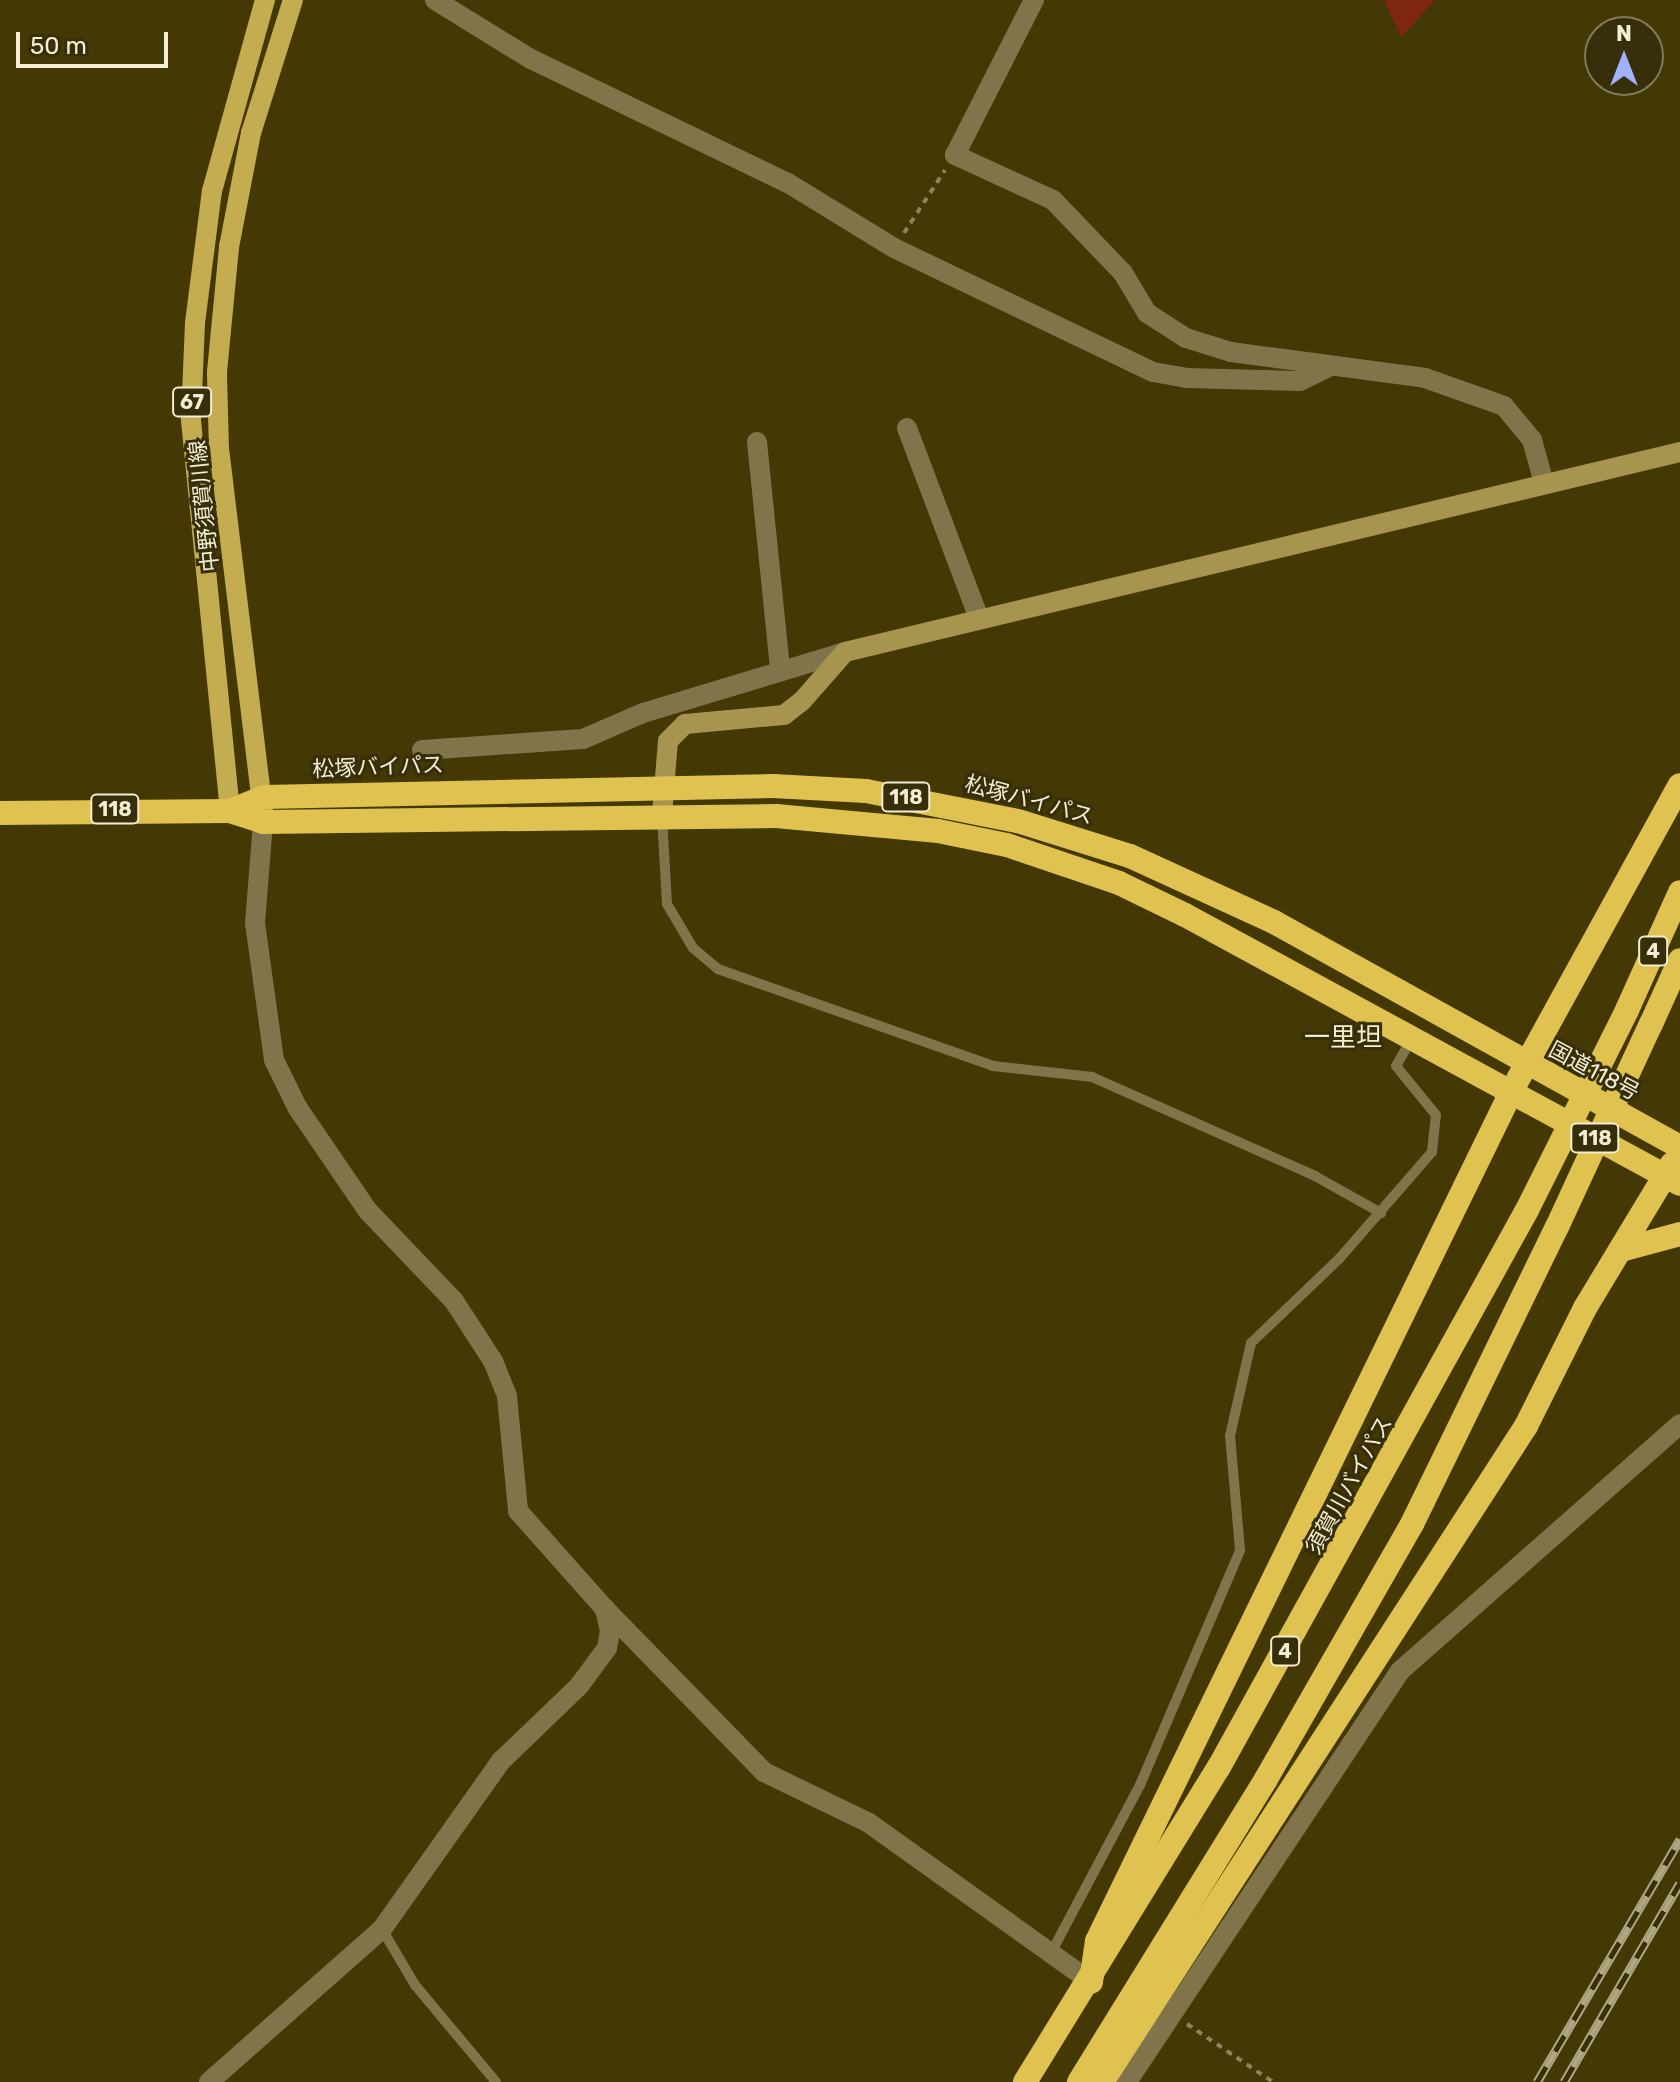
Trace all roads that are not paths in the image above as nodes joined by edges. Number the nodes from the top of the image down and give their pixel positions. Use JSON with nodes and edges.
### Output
{"nodes":[{"id":1,"x":265,"y":0,"type":"edge"},
{"id":2,"x":293,"y":0,"type":"edge"},
{"id":3,"x":435,"y":0,"type":"edge"},
{"id":4,"x":1034,"y":0,"type":"edge"},
{"id":5,"x":1327,"y":368,"type":"junction"},
{"id":6,"x":907,"y":428,"type":"dead end"},
{"id":7,"x":757,"y":442,"type":"dead end"},
{"id":8,"x":1680,"y":452,"type":"edge"},
{"id":9,"x":1544,"y":483,"type":"junction"},
{"id":10,"x":979,"y":619,"type":"junction"},
{"id":11,"x":845,"y":652,"type":"junction"},
{"id":12,"x":780,"y":670,"type":"junction"},
{"id":13,"x":422,"y":750,"type":"dead end"},
{"id":14,"x":1680,"y":785,"type":"edge"},
{"id":15,"x":665,"y":786,"type":"junction"},
{"id":16,"x":264,"y":809,"type":"junction"},
{"id":17,"x":230,"y":811,"type":"junction"},
{"id":18,"x":0,"y":813,"type":"edge"},
{"id":19,"x":662,"y":815,"type":"junction"},
{"id":20,"x":1680,"y":892,"type":"edge"},
{"id":21,"x":1680,"y":960,"type":"edge"},
{"id":22,"x":1411,"y":1040,"type":"junction"},
{"id":23,"x":1526,"y":1064,"type":"junction"},
{"id":24,"x":1511,"y":1092,"type":"junction"},
{"id":25,"x":1680,"y":1150,"type":"edge"},
{"id":26,"x":1672,"y":1180,"type":"edge"},
{"id":27,"x":1381,"y":1213,"type":"junction"},
{"id":28,"x":1680,"y":1234,"type":"edge"},
{"id":29,"x":1621,"y":1250,"type":"junction"},
{"id":30,"x":1680,"y":1424,"type":"edge"},
{"id":31,"x":605,"y":1609,"type":"junction"},
{"id":32,"x":1299,"y":1782,"type":"junction"},
{"id":33,"x":1318,"y":1798,"type":"junction"},
{"id":34,"x":382,"y":1929,"type":"junction"},
{"id":35,"x":1050,"y":1955,"type":"junction"},
{"id":36,"x":1091,"y":1982,"type":"junction"},
{"id":37,"x":209,"y":2082,"type":"edge"},
{"id":38,"x":496,"y":2082,"type":"edge"},
{"id":39,"x":1025,"y":2082,"type":"edge"},
{"id":40,"x":1079,"y":2082,"type":"edge"},
{"id":41,"x":1102,"y":2082,"type":"edge"},
{"id":42,"x":1127,"y":2082,"type":"edge"}],
"edges":[{"from":1,"to":17,"type":"main road","name":"中野須賀川線","number":"67"},
{"from":2,"to":16,"type":"main road","name":"中野須賀川線","number":"67"},
{"from":3,"to":5,"type":"street"},
{"from":4,"to":5,"type":"street"},
{"from":5,"to":9,"type":"street"},
{"from":6,"to":10,"type":"street"},
{"from":7,"to":12,"type":"street"},
{"from":8,"to":9,"type":"street"},
{"from":9,"to":10,"type":"street"},
{"from":10,"to":11,"type":"street"},
{"from":11,"to":12,"type":"street"},
{"from":11,"to":15,"type":"street"},
{"from":12,"to":13,"type":"street"},
{"from":14,"to":23,"type":"highway"},
{"from":15,"to":16,"type":"highway","name":"松塚バイパス","number":"118"},
{"from":15,"to":19,"type":"street"},
{"from":15,"to":23,"type":"highway","name":"松塚バイパス","number":"118"},
{"from":16,"to":17,"type":"highway","name":"松塚バイパス","number":"118"},
{"from":16,"to":19,"type":"highway","name":"松塚バイパス","number":"118"},
{"from":16,"to":31,"type":"street"},
{"from":17,"to":18,"type":"highway","name":"松塚バイパス","number":"118"},
{"from":19,"to":22,"type":"highway","name":"松塚バイパス","number":"118"},
{"from":19,"to":27,"type":"lane"},
{"from":20,"to":36,"type":"highway","name":"須賀川バイパス","number":"4","bridge":true},
{"from":21,"to":40,"type":"highway","number":"4","bridge":true},
{"from":22,"to":24,"type":"highway","name":"松塚バイパス","number":"118"},
{"from":22,"to":27,"type":"lane"},
{"from":23,"to":24,"type":"highway"},
{"from":23,"to":25,"type":"highway","name":"国道118号","number":"118"},
{"from":24,"to":26,"type":"highway","number":"118"},
{"from":24,"to":36,"type":"highway"},
{"from":25,"to":26,"type":"highway"},
{"from":26,"to":29,"type":"highway"},
{"from":27,"to":35,"type":"lane"},
{"from":28,"to":29,"type":"highway"},
{"from":29,"to":32,"type":"highway"},
{"from":30,"to":33,"type":"street"},
{"from":31,"to":34,"type":"street"},
{"from":31,"to":35,"type":"street"},
{"from":32,"to":33,"type":"street"},
{"from":32,"to":41,"type":"highway"},
{"from":33,"to":42,"type":"street"},
{"from":34,"to":37,"type":"street"},
{"from":34,"to":38,"type":"lane"},
{"from":35,"to":36,"type":"street"},
{"from":36,"to":39,"type":"highway","name":"須賀川バイパス","number":"4"}]}
